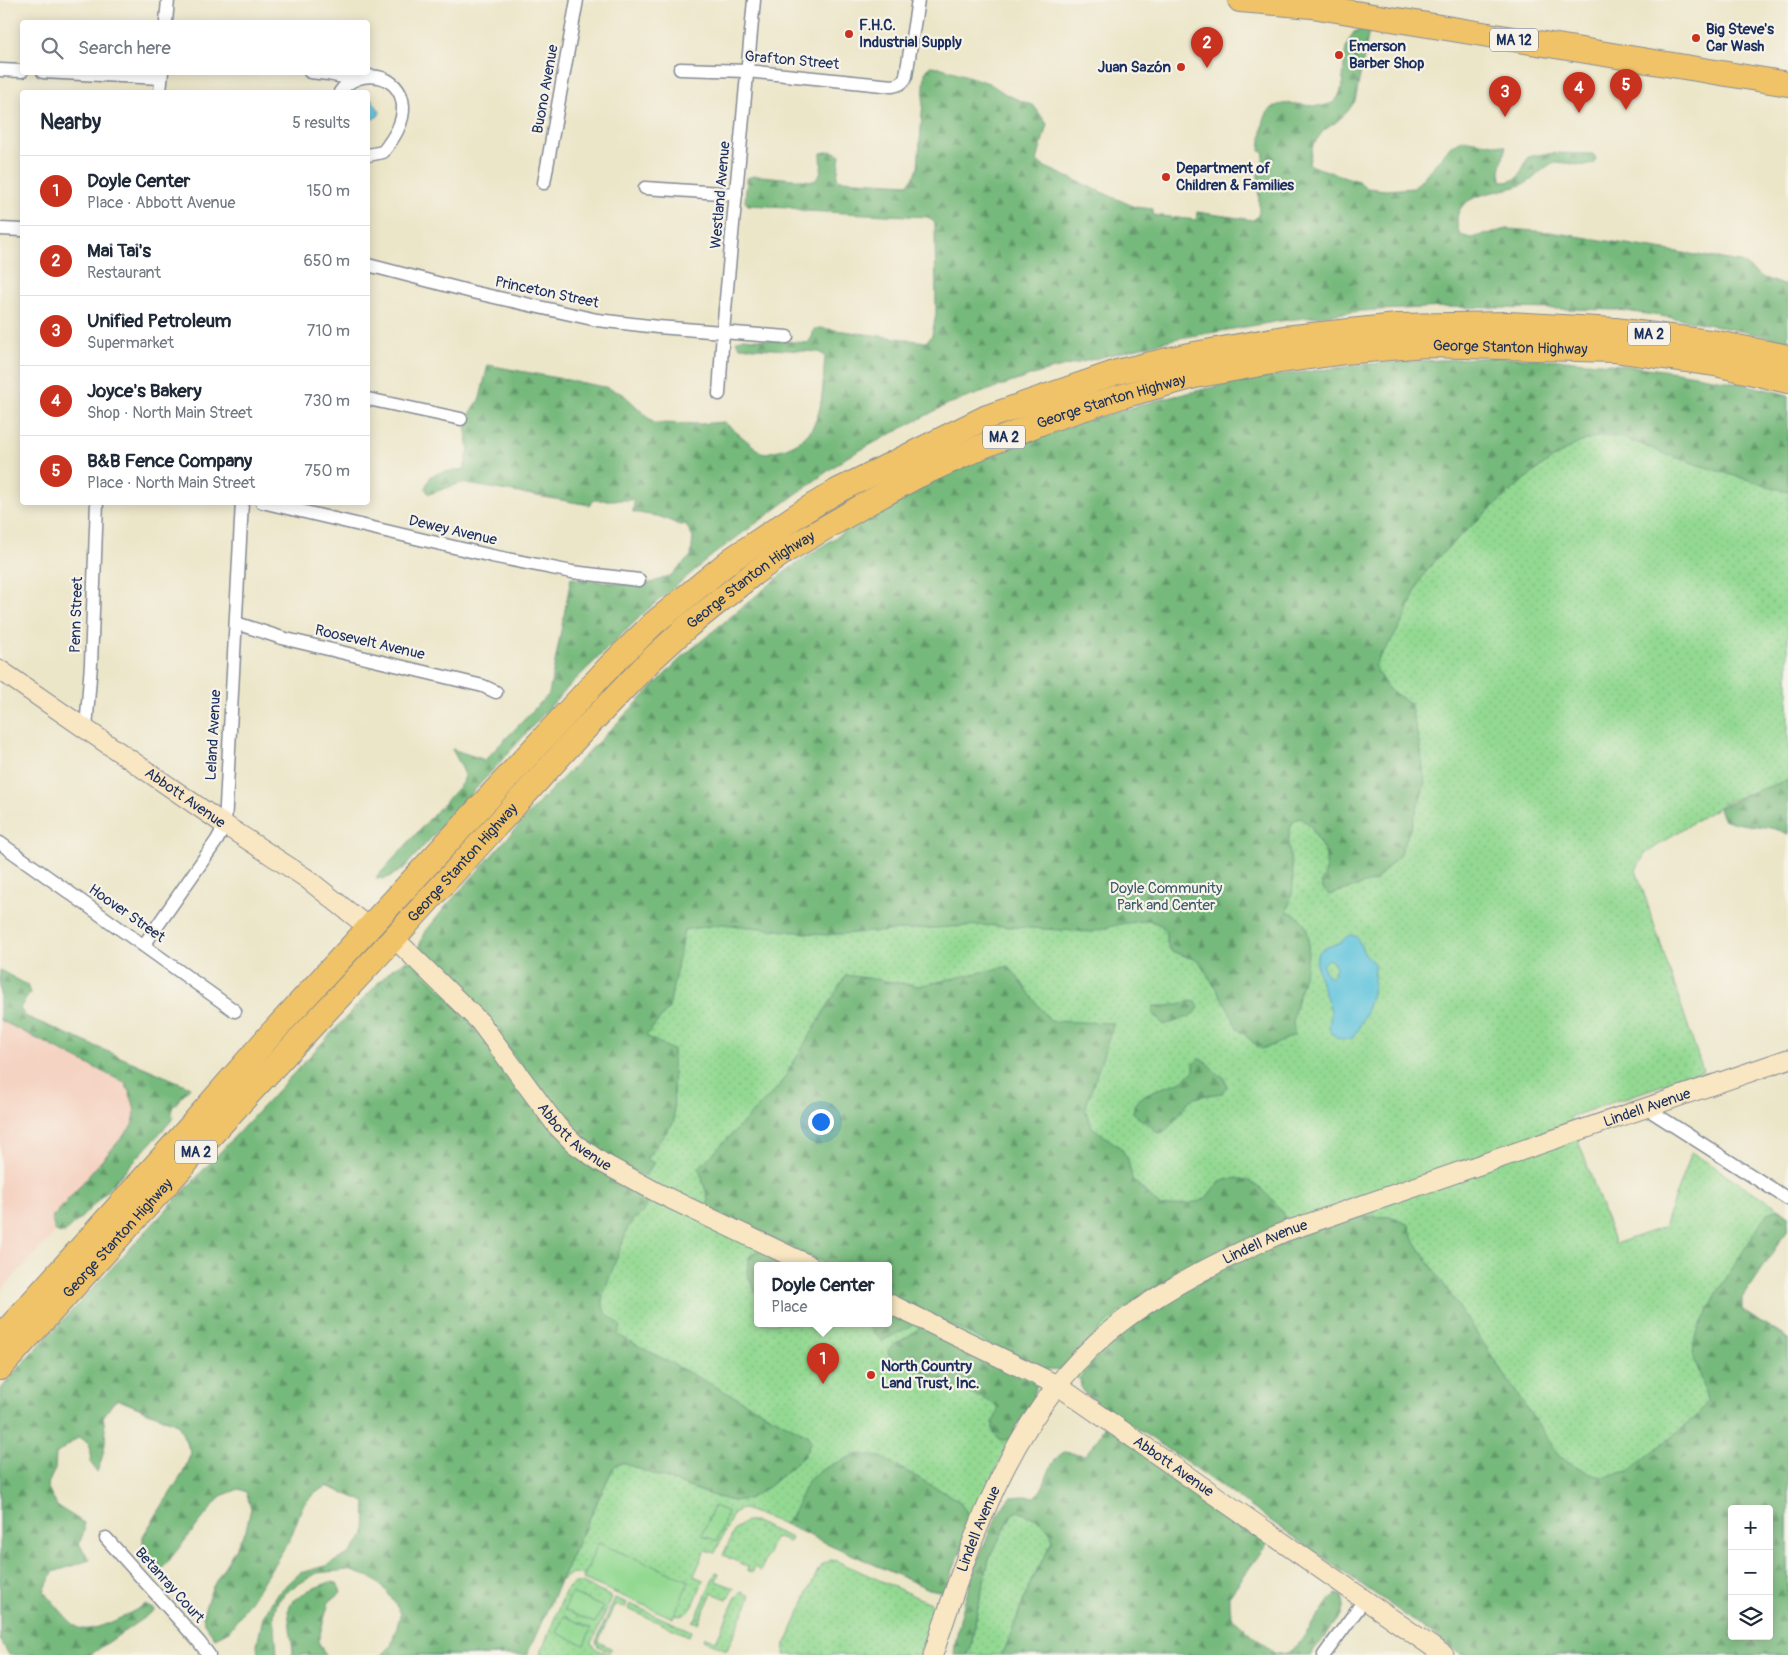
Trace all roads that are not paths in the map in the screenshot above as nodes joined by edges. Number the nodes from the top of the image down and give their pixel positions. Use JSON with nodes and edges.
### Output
{"nodes":[{"id":1,"x":168,"y":0,"type":"edge"},
{"id":2,"x":577,"y":0,"type":"edge"},
{"id":3,"x":754,"y":0,"type":"edge"},
{"id":4,"x":918,"y":0,"type":"edge"},
{"id":5,"x":1240,"y":0,"type":"edge"},
{"id":6,"x":1313,"y":3,"type":"edge"},
{"id":7,"x":166,"y":20,"type":"edge"},
{"id":8,"x":680,"y":69,"type":"dead end"},
{"id":9,"x":0,"y":70,"type":"edge"},
{"id":10,"x":747,"y":71,"type":"junction"},
{"id":11,"x":20,"y":72,"type":"edge"},
{"id":12,"x":132,"y":75,"type":"edge"},
{"id":13,"x":328,"y":75,"type":"edge"},
{"id":14,"x":162,"y":76,"type":"edge"},
{"id":15,"x":353,"y":79,"type":"junction"},
{"id":16,"x":1788,"y":84,"type":"edge"},
{"id":17,"x":160,"y":90,"type":"edge"},
{"id":18,"x":341,"y":90,"type":"edge"},
{"id":19,"x":370,"y":155,"type":"edge"},
{"id":20,"x":544,"y":183,"type":"dead end"},
{"id":21,"x":644,"y":188,"type":"dead end"},
{"id":22,"x":736,"y":194,"type":"junction"},
{"id":23,"x":0,"y":229,"type":"edge"},
{"id":24,"x":20,"y":230,"type":"edge"},
{"id":25,"x":370,"y":265,"type":"edge"},
{"id":26,"x":723,"y":331,"type":"junction"},
{"id":27,"x":787,"y":338,"type":"dead end"},
{"id":28,"x":1788,"y":357,"type":"edge"},
{"id":29,"x":1788,"y":381,"type":"edge"},
{"id":30,"x":719,"y":394,"type":"dead end"},
{"id":31,"x":370,"y":399,"type":"edge"},
{"id":32,"x":461,"y":419,"type":"dead end"},
{"id":33,"x":98,"y":505,"type":"edge"},
{"id":34,"x":242,"y":505,"type":"edge"},
{"id":35,"x":275,"y":505,"type":"edge"},
{"id":36,"x":639,"y":580,"type":"dead end"},
{"id":37,"x":236,"y":623,"type":"junction"},
{"id":38,"x":0,"y":670,"type":"edge"},
{"id":39,"x":496,"y":692,"type":"dead end"},
{"id":40,"x":86,"y":729,"type":"junction"},
{"id":41,"x":224,"y":825,"type":"junction"},
{"id":42,"x":0,"y":843,"type":"edge"},
{"id":43,"x":368,"y":927,"type":"junction"},
{"id":44,"x":394,"y":938,"type":"junction"},
{"id":45,"x":144,"y":945,"type":"junction"},
{"id":46,"x":235,"y":1011,"type":"dead end"},
{"id":47,"x":1788,"y":1059,"type":"edge"},
{"id":48,"x":1646,"y":1108,"type":"junction"},
{"id":49,"x":1788,"y":1199,"type":"edge"},
{"id":50,"x":803,"y":1262,"type":"edge"},
{"id":51,"x":892,"y":1305,"type":"edge"},
{"id":52,"x":51,"y":1311,"type":"junction"},
{"id":53,"x":0,"y":1338,"type":"edge"},
{"id":54,"x":0,"y":1368,"type":"edge"},
{"id":55,"x":0,"y":1379,"type":"edge"},
{"id":56,"x":1057,"y":1386,"type":"junction"},
{"id":57,"x":106,"y":1538,"type":"dead end"},
{"id":58,"x":1365,"y":1599,"type":"junction"},
{"id":59,"x":208,"y":1655,"type":"edge"},
{"id":60,"x":933,"y":1655,"type":"edge"},
{"id":61,"x":1324,"y":1655,"type":"edge"},
{"id":62,"x":1444,"y":1655,"type":"edge"}],
"edges":[{"from":1,"to":7,"type":"street"},
{"from":2,"to":20,"type":"street","name":"Buono Avenue"},
{"from":3,"to":10,"type":"street","name":"Westland Avenue"},
{"from":4,"to":10,"type":"street","name":"Grafton Street"},
{"from":5,"to":6,"type":"highway","number":"MA 12"},
{"from":6,"to":16,"type":"highway","number":"MA 12"},
{"from":8,"to":10,"type":"street","name":"Grafton Street"},
{"from":9,"to":11,"type":"street"},
{"from":10,"to":22,"type":"street","name":"Westland Avenue"},
{"from":12,"to":14,"type":"street"},
{"from":13,"to":15,"type":"street"},
{"from":14,"to":17,"type":"street"},
{"from":15,"to":18,"type":"street"},
{"from":15,"to":19,"type":"street"},
{"from":21,"to":22,"type":"street"},
{"from":22,"to":26,"type":"street","name":"Westland Avenue"},
{"from":23,"to":24,"type":"street"},
{"from":25,"to":26,"type":"street","name":"Princeton Street"},
{"from":26,"to":27,"type":"street","name":"Princeton Street"},
{"from":26,"to":30,"type":"street","name":"Westland Avenue"},
{"from":28,"to":43,"type":"highway","name":"George Stanton Highway","number":"MA 2"},
{"from":29,"to":44,"type":"highway","name":"George Stanton Highway","number":"MA 2"},
{"from":31,"to":32,"type":"street"},
{"from":33,"to":40,"type":"street","name":"Penn Street"},
{"from":34,"to":37,"type":"street","name":"Leland Avenue"},
{"from":35,"to":36,"type":"street","name":"Dewey Avenue"},
{"from":37,"to":39,"type":"street","name":"Roosevelt Avenue"},
{"from":37,"to":41,"type":"street","name":"Leland Avenue"},
{"from":38,"to":40,"type":"street","name":"Abbott Avenue"},
{"from":40,"to":41,"type":"street","name":"Abbott Avenue"},
{"from":41,"to":43,"type":"street","name":"Abbott Avenue"},
{"from":41,"to":45,"type":"street","name":"Leland Avenue"},
{"from":42,"to":45,"type":"street","name":"Hoover Street"},
{"from":43,"to":53,"type":"highway","name":"George Stanton Highway","number":"MA 2"},
{"from":44,"to":50,"type":"street","name":"Abbott Avenue"},
{"from":44,"to":52,"type":"highway","name":"George Stanton Highway","number":"MA 2"},
{"from":45,"to":46,"type":"street","name":"Hoover Street"},
{"from":47,"to":48,"type":"street","name":"Lindell Avenue"},
{"from":48,"to":49,"type":"street"},
{"from":48,"to":56,"type":"street","name":"Lindell Avenue"},
{"from":51,"to":56,"type":"street","name":"Abbott Avenue"},
{"from":52,"to":54,"type":"highway","name":"George Stanton Highway","number":"MA 2"},
{"from":52,"to":55,"type":"highway"},
{"from":56,"to":58,"type":"street","name":"Abbott Avenue"},
{"from":56,"to":60,"type":"street","name":"Lindell Avenue"},
{"from":57,"to":59,"type":"street","name":"Betanray Court"},
{"from":58,"to":61,"type":"street"},
{"from":58,"to":62,"type":"street","name":"Abbott Avenue"}]}
